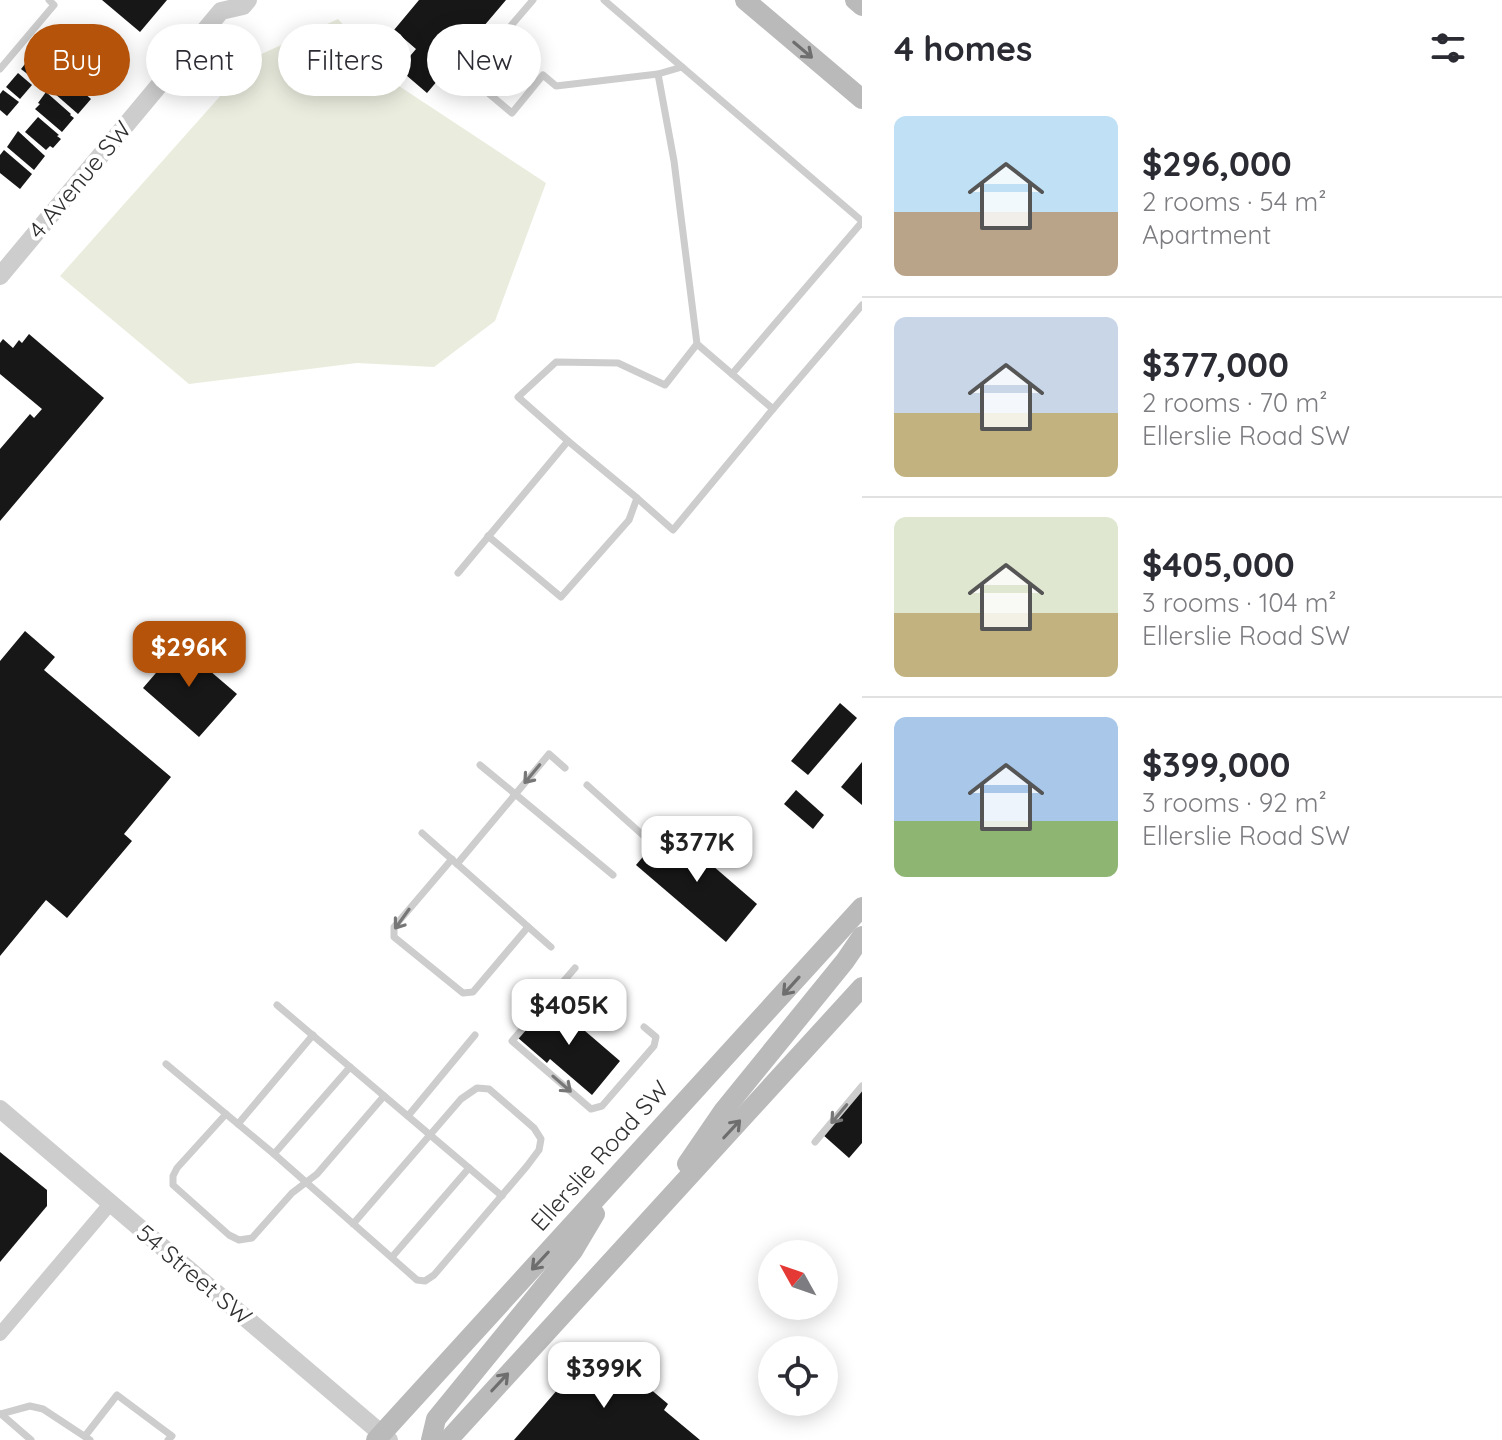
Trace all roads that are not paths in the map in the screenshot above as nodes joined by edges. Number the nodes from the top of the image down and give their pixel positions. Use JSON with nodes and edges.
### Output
{"nodes":[{"id":1,"x":49,"y":0,"type":"edge"},
{"id":2,"x":248,"y":0,"type":"edge"},
{"id":3,"x":533,"y":0,"type":"edge"},
{"id":4,"x":604,"y":0,"type":"edge"},
{"id":5,"x":745,"y":0,"type":"edge"},
{"id":6,"x":855,"y":0,"type":"edge"},
{"id":7,"x":222,"y":5,"type":"edge"},
{"id":8,"x":862,"y":6,"type":"edge"},
{"id":9,"x":682,"y":67,"type":"junction"},
{"id":10,"x":0,"y":69,"type":"edge"},
{"id":11,"x":658,"y":74,"type":"junction"},
{"id":12,"x":862,"y":99,"type":"edge"},
{"id":13,"x":862,"y":222,"type":"edge"},
{"id":14,"x":0,"y":276,"type":"edge"},
{"id":15,"x":862,"y":305,"type":"edge"},
{"id":16,"x":697,"y":344,"type":"junction"},
{"id":17,"x":732,"y":374,"type":"junction"},
{"id":18,"x":773,"y":409,"type":"junction"},
{"id":19,"x":568,"y":441,"type":"junction"},
{"id":20,"x":637,"y":498,"type":"junction"},
{"id":21,"x":488,"y":536,"type":"junction"},
{"id":22,"x":458,"y":573,"type":"dead end"},
{"id":23,"x":480,"y":765,"type":"dead end"},
{"id":24,"x":565,"y":768,"type":"dead end"},
{"id":25,"x":587,"y":785,"type":"dead end"},
{"id":26,"x":516,"y":794,"type":"junction"},
{"id":27,"x":422,"y":833,"type":"dead end"},
{"id":28,"x":645,"y":837,"type":"dead end"},
{"id":29,"x":454,"y":862,"type":"junction"},
{"id":30,"x":613,"y":875,"type":"dead end"},
{"id":31,"x":862,"y":907,"type":"edge"},
{"id":32,"x":528,"y":927,"type":"junction"},
{"id":33,"x":856,"y":938,"type":"edge"},
{"id":34,"x":551,"y":947,"type":"dead end"},
{"id":35,"x":575,"y":968,"type":"dead end"},
{"id":36,"x":862,"y":987,"type":"edge"},
{"id":37,"x":277,"y":1005,"type":"dead end"},
{"id":38,"x":644,"y":1027,"type":"dead end"},
{"id":39,"x":313,"y":1035,"type":"junction"},
{"id":40,"x":475,"y":1035,"type":"dead end"},
{"id":41,"x":166,"y":1064,"type":"dead end"},
{"id":42,"x":350,"y":1067,"type":"junction"},
{"id":43,"x":862,"y":1086,"type":"edge"},
{"id":44,"x":384,"y":1096,"type":"junction"},
{"id":45,"x":0,"y":1109,"type":"edge"},
{"id":46,"x":226,"y":1114,"type":"junction"},
{"id":47,"x":408,"y":1116,"type":"junction"},
{"id":48,"x":238,"y":1124,"type":"junction"},
{"id":49,"x":431,"y":1136,"type":"junction"},
{"id":50,"x":815,"y":1142,"type":"dead end"},
{"id":51,"x":274,"y":1154,"type":"junction"},
{"id":52,"x":469,"y":1168,"type":"junction"},
{"id":53,"x":617,"y":1176,"type":"junction"},
{"id":54,"x":306,"y":1183,"type":"junction"},
{"id":55,"x":502,"y":1196,"type":"junction"},
{"id":56,"x":110,"y":1204,"type":"junction"},
{"id":57,"x":655,"y":1214,"type":"junction"},
{"id":58,"x":353,"y":1224,"type":"junction"},
{"id":59,"x":392,"y":1257,"type":"junction"},
{"id":60,"x":0,"y":1334,"type":"edge"},
{"id":61,"x":0,"y":1414,"type":"edge"},
{"id":62,"x":88,"y":1438,"type":"edge"},
{"id":63,"x":382,"y":1438,"type":"edge"},
{"id":64,"x":31,"y":1440,"type":"edge"},
{"id":65,"x":168,"y":1440,"type":"edge"},
{"id":66,"x":431,"y":1440,"type":"edge"},
{"id":67,"x":448,"y":1440,"type":"edge"}],
"edges":[{"from":1,"to":10,"type":"lane"},
{"from":2,"to":7,"type":"street","name":"4 Avenue SW"},
{"from":3,"to":11,"type":"lane"},
{"from":4,"to":9,"type":"lane"},
{"from":5,"to":12,"type":"main road","one_way":true},
{"from":6,"to":8,"type":"main road"},
{"from":7,"to":14,"type":"street","name":"4 Avenue SW"},
{"from":9,"to":11,"type":"lane"},
{"from":9,"to":13,"type":"lane"},
{"from":11,"to":16,"type":"lane"},
{"from":13,"to":17,"type":"lane"},
{"from":15,"to":18,"type":"lane"},
{"from":16,"to":17,"type":"lane"},
{"from":16,"to":19,"type":"lane"},
{"from":17,"to":18,"type":"lane"},
{"from":18,"to":20,"type":"lane"},
{"from":19,"to":20,"type":"lane"},
{"from":19,"to":21,"type":"lane"},
{"from":20,"to":21,"type":"lane"},
{"from":21,"to":22,"type":"lane"},
{"from":23,"to":26,"type":"lane"},
{"from":24,"to":26,"type":"lane","one_way":true},
{"from":25,"to":28,"type":"lane"},
{"from":26,"to":29,"type":"lane"},
{"from":26,"to":30,"type":"lane"},
{"from":27,"to":29,"type":"lane"},
{"from":29,"to":32,"type":"lane"},
{"from":29,"to":32,"type":"lane","one_way":true},
{"from":31,"to":33,"type":"main road","name":"Ellerslie Road SW"},
{"from":32,"to":34,"type":"lane"},
{"from":33,"to":53,"type":"main road","name":"Ellerslie Road SW","one_way":true},
{"from":33,"to":57,"type":"main road"},
{"from":35,"to":38,"type":"lane","one_way":true},
{"from":57,"to":36,"type":"main road","one_way":true},
{"from":37,"to":39,"type":"lane"},
{"from":39,"to":42,"type":"lane"},
{"from":39,"to":48,"type":"lane"},
{"from":40,"to":47,"type":"lane"},
{"from":41,"to":46,"type":"lane"},
{"from":42,"to":44,"type":"lane"},
{"from":42,"to":51,"type":"lane"},
{"from":43,"to":50,"type":"lane","one_way":true},
{"from":44,"to":47,"type":"lane"},
{"from":44,"to":54,"type":"lane"},
{"from":45,"to":56,"type":"street","name":"54 Street SW"},
{"from":46,"to":48,"type":"lane"},
{"from":46,"to":54,"type":"lane"},
{"from":47,"to":49,"type":"lane"},
{"from":48,"to":51,"type":"lane"},
{"from":49,"to":52,"type":"lane"},
{"from":49,"to":55,"type":"lane"},
{"from":49,"to":58,"type":"lane"},
{"from":51,"to":54,"type":"lane"},
{"from":52,"to":55,"type":"lane"},
{"from":52,"to":59,"type":"lane"},
{"from":53,"to":63,"type":"main road","name":"Ellerslie Road SW","one_way":true},
{"from":53,"to":66,"type":"main road"},
{"from":54,"to":58,"type":"lane"},
{"from":55,"to":59,"type":"lane"},
{"from":56,"to":60,"type":"street"},
{"from":56,"to":63,"type":"street","name":"54 Street SW"},
{"from":67,"to":57,"type":"main road","one_way":true},
{"from":58,"to":59,"type":"lane"},
{"from":61,"to":62,"type":"lane"},
{"from":61,"to":64,"type":"lane"},
{"from":62,"to":65,"type":"lane"}]}
